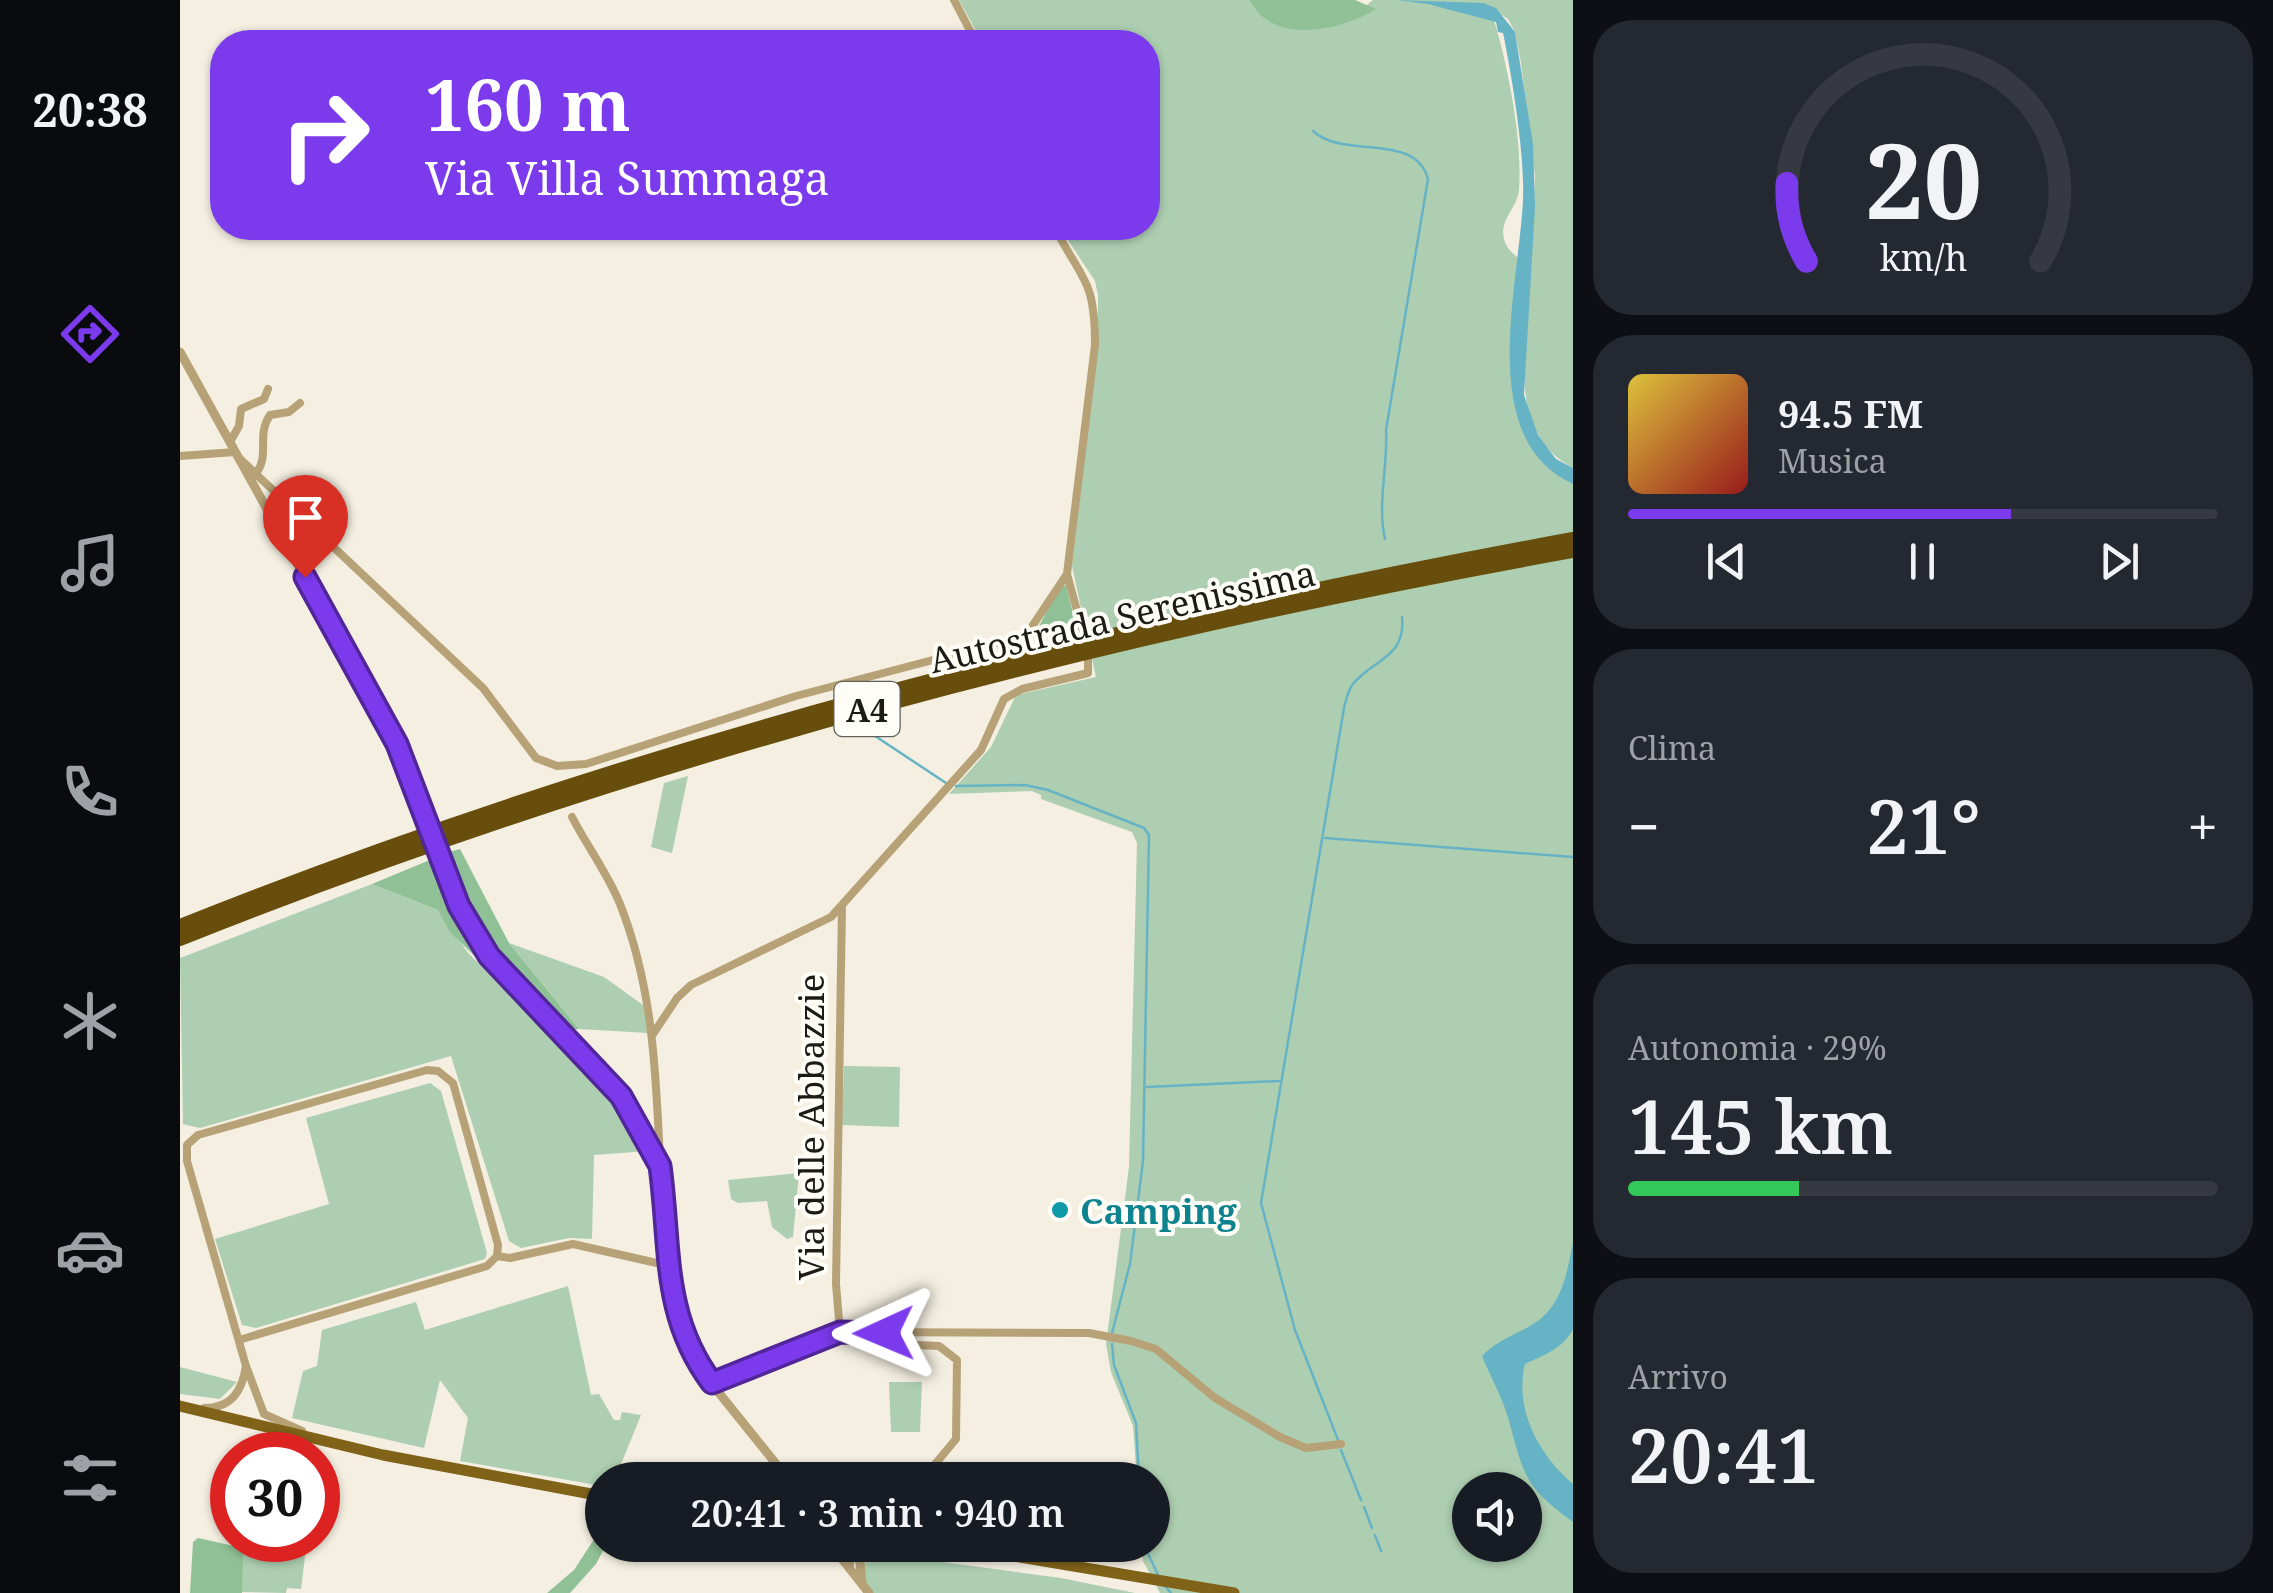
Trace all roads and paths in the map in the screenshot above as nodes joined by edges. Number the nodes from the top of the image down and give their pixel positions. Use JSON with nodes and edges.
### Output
{"nodes":[{"id":1,"x":954,"y":0,"type":"edge"},
{"id":2,"x":970,"y":30,"type":"edge"},
{"id":3,"x":1063,"y":240,"type":"edge"},
{"id":4,"x":180,"y":352,"type":"edge"},
{"id":5,"x":268,"y":389,"type":"dead end"},
{"id":6,"x":300,"y":403,"type":"dead end"},
{"id":7,"x":234,"y":450,"type":"junction"},
{"id":8,"x":180,"y":456,"type":"edge"},
{"id":9,"x":256,"y":472,"type":"junction"},
{"id":10,"x":282,"y":495,"type":"junction"},
{"id":11,"x":268,"y":510,"type":"junction"},
{"id":12,"x":1573,"y":539,"type":"edge"},
{"id":13,"x":1573,"y":551,"type":"edge"},
{"id":14,"x":1067,"y":574,"type":"junction"},
{"id":15,"x":1082,"y":629,"type":"dead end"},
{"id":16,"x":1088,"y":659,"type":"dead end"},
{"id":17,"x":572,"y":818,"type":"dead end"},
{"id":18,"x":842,"y":904,"type":"junction"},
{"id":19,"x":180,"y":926,"type":"edge"},
{"id":20,"x":180,"y":939,"type":"edge"},
{"id":21,"x":653,"y":1034,"type":"junction"},
{"id":22,"x":658,"y":1125,"type":"junction"},
{"id":23,"x":642,"y":1128,"type":"junction"},
{"id":24,"x":180,"y":1134,"type":"edge"},
{"id":25,"x":185,"y":1152,"type":"junction"},
{"id":26,"x":660,"y":1166,"type":"junction"},
{"id":27,"x":498,"y":1256,"type":"junction"},
{"id":28,"x":670,"y":1266,"type":"junction"},
{"id":29,"x":840,"y":1332,"type":"junction"},
{"id":30,"x":888,"y":1334,"type":"junction"},
{"id":31,"x":238,"y":1340,"type":"junction"},
{"id":32,"x":246,"y":1366,"type":"junction"},
{"id":33,"x":712,"y":1383,"type":"junction"},
{"id":34,"x":180,"y":1405,"type":"edge"},
{"id":35,"x":1341,"y":1444,"type":"dead end"},
{"id":36,"x":382,"y":1456,"type":"junction"},
{"id":37,"x":773,"y":1462,"type":"edge"},
{"id":38,"x":937,"y":1462,"type":"edge"},
{"id":39,"x":585,"y":1493,"type":"edge"},
{"id":40,"x":844,"y":1562,"type":"edge"},
{"id":41,"x":851,"y":1562,"type":"edge"},
{"id":42,"x":860,"y":1562,"type":"edge"},
{"id":43,"x":1039,"y":1562,"type":"edge"},
{"id":44,"x":1044,"y":1562,"type":"edge"},
{"id":45,"x":1055,"y":1564,"type":"junction"},
{"id":46,"x":849,"y":1568,"type":"junction"},
{"id":47,"x":867,"y":1591,"type":"edge"},
{"id":48,"x":1234,"y":1593,"type":"edge"}],
"edges":[{"from":1,"to":2,"type":"street"},
{"from":3,"to":14,"type":"street"},
{"from":4,"to":7,"type":"street"},
{"from":5,"to":7,"type":"street"},
{"from":6,"to":9,"type":"street"},
{"from":7,"to":8,"type":"street"},
{"from":7,"to":9,"type":"street"},
{"from":7,"to":11,"type":"street"},
{"from":9,"to":10,"type":"street"},
{"from":10,"to":11,"type":"street"},
{"from":10,"to":14,"type":"street"},
{"from":11,"to":23,"type":"street"},
{"from":12,"to":19,"type":"highway","name":"Autostrada Serenissima","number":"A4"},
{"from":13,"to":20,"type":"highway","name":"Autostrada Serenissima","number":"A4"},
{"from":14,"to":15,"type":"street"},
{"from":16,"to":18,"type":"street"},
{"from":17,"to":21,"type":"street"},
{"from":18,"to":21,"type":"street"},
{"from":18,"to":29,"type":"street","name":"Via delle Abbazzie"},
{"from":21,"to":22,"type":"street"},
{"from":22,"to":23,"type":"street"},
{"from":22,"to":26,"type":"street"},
{"from":23,"to":26,"type":"street"},
{"from":24,"to":25,"type":"street"},
{"from":25,"to":27,"type":"street"},
{"from":25,"to":31,"type":"street"},
{"from":26,"to":28,"type":"street"},
{"from":27,"to":28,"type":"street"},
{"from":27,"to":31,"type":"street"},
{"from":28,"to":33,"type":"street"},
{"from":29,"to":30,"type":"street"},
{"from":29,"to":33,"type":"street","name":"Via delle Abbazzie"},
{"from":30,"to":35,"type":"street"},
{"from":30,"to":38,"type":"street"},
{"from":31,"to":32,"type":"street"},
{"from":32,"to":34,"type":"street"},
{"from":32,"to":36,"type":"street"},
{"from":33,"to":37,"type":"street"},
{"from":34,"to":36,"type":"main road"},
{"from":36,"to":39,"type":"main road"},
{"from":40,"to":46,"type":"street"},
{"from":41,"to":46,"type":"street"},
{"from":42,"to":47,"type":"street"},
{"from":43,"to":45,"type":"main road"},
{"from":44,"to":45,"type":"main road"},
{"from":45,"to":48,"type":"main road"},
{"from":46,"to":47,"type":"street"}]}
